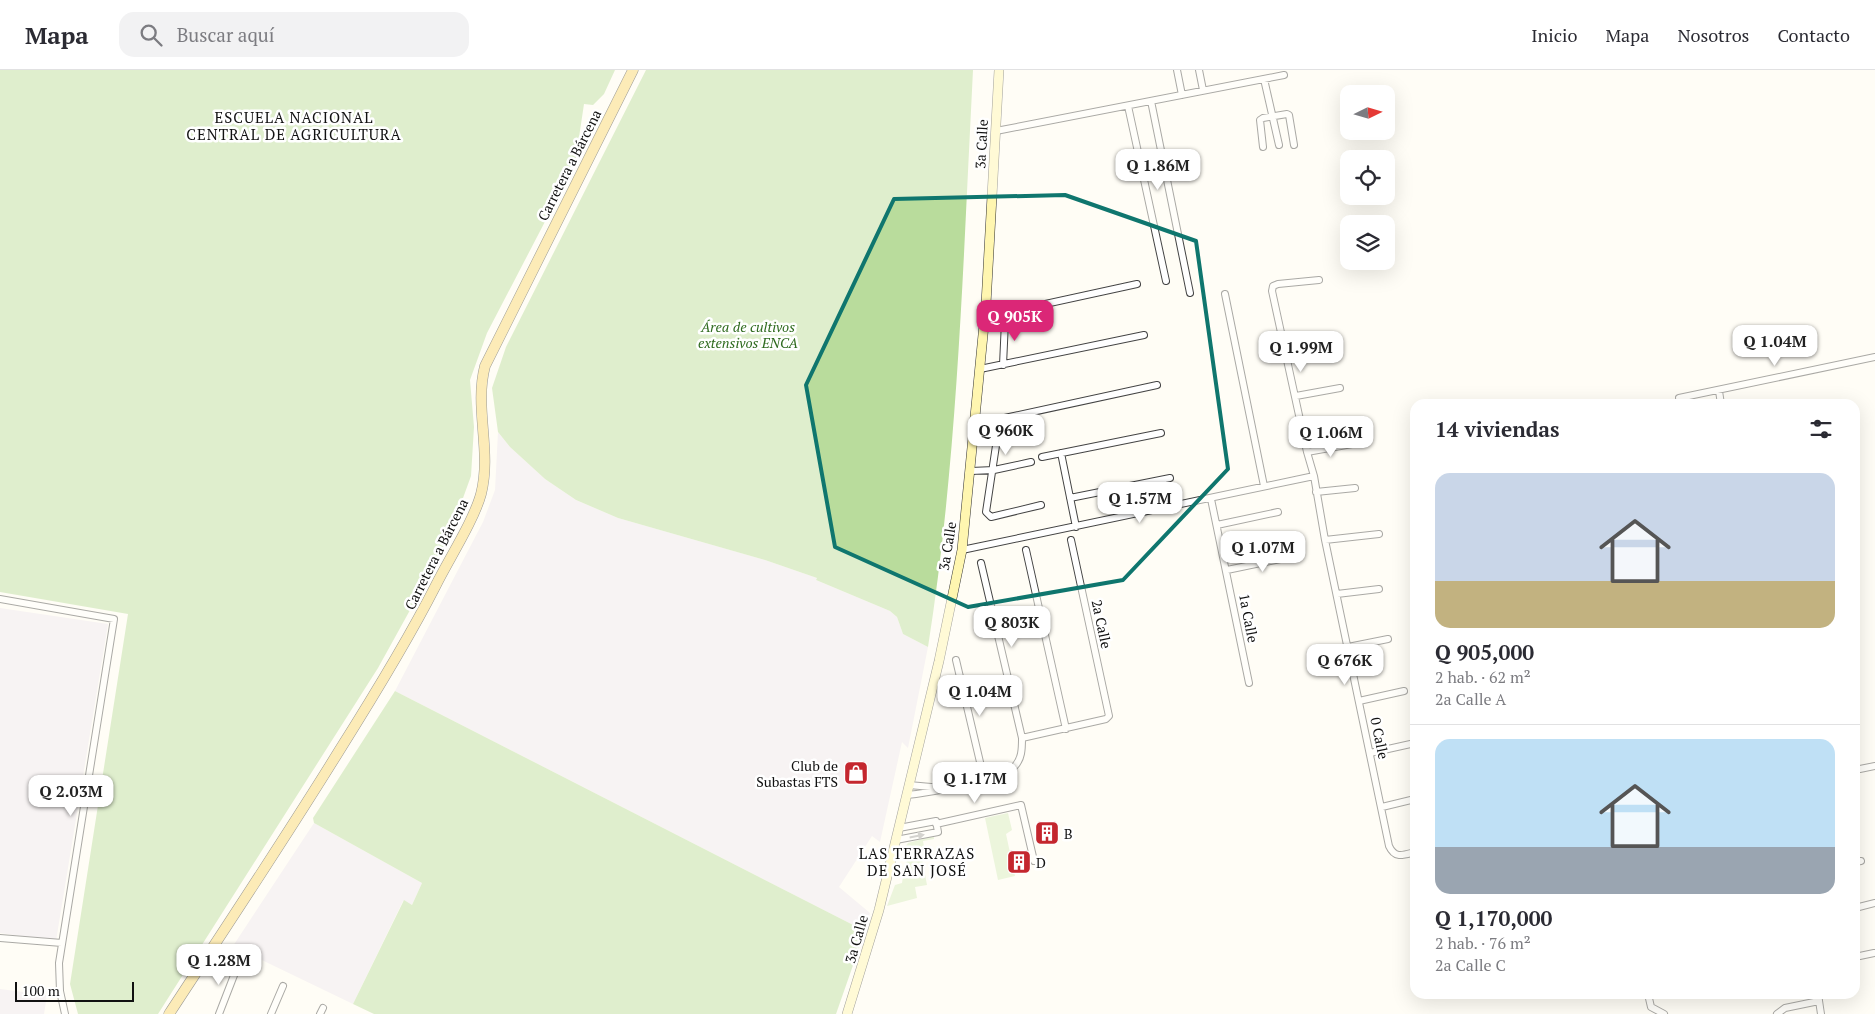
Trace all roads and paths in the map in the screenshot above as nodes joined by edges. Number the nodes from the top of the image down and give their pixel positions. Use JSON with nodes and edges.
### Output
{"nodes":[{"id":1,"x":633,"y":70,"type":"edge"},
{"id":2,"x":999,"y":70,"type":"edge"},
{"id":3,"x":1177,"y":70,"type":"edge"},
{"id":4,"x":1199,"y":70,"type":"edge"},
{"id":5,"x":1284,"y":75,"type":"dead end"},
{"id":6,"x":1264,"y":79,"type":"junction"},
{"id":7,"x":1202,"y":90,"type":"junction"},
{"id":8,"x":1182,"y":95,"type":"junction"},
{"id":9,"x":1151,"y":101,"type":"junction"},
{"id":10,"x":1128,"y":106,"type":"junction"},
{"id":11,"x":1272,"y":117,"type":"junction"},
{"id":12,"x":996,"y":131,"type":"junction"},
{"id":13,"x":1294,"y":144,"type":"dead end"},
{"id":14,"x":1279,"y":145,"type":"dead end"},
{"id":15,"x":1263,"y":147,"type":"dead end"},
{"id":16,"x":1319,"y":280,"type":"dead end"},
{"id":17,"x":1166,"y":281,"type":"dead end"},
{"id":18,"x":1137,"y":284,"type":"dead end"},
{"id":19,"x":1190,"y":293,"type":"dead end"},
{"id":20,"x":1225,"y":294,"type":"dead end"},
{"id":21,"x":1144,"y":335,"type":"dead end"},
{"id":22,"x":1331,"y":338,"type":"dead end"},
{"id":23,"x":1283,"y":340,"type":"junction"},
{"id":24,"x":1875,"y":357,"type":"edge"},
{"id":25,"x":1003,"y":365,"type":"junction"},
{"id":26,"x":980,"y":369,"type":"junction"},
{"id":27,"x":1157,"y":385,"type":"dead end"},
{"id":28,"x":1340,"y":388,"type":"dead end"},
{"id":29,"x":1719,"y":391,"type":"junction"},
{"id":30,"x":1296,"y":396,"type":"junction"},
{"id":31,"x":1679,"y":398,"type":"dead end"},
{"id":32,"x":1720,"y":399,"type":"edge"},
{"id":33,"x":1161,"y":433,"type":"dead end"},
{"id":34,"x":1352,"y":444,"type":"dead end"},
{"id":35,"x":1307,"y":452,"type":"junction"},
{"id":36,"x":1062,"y":453,"type":"junction"},
{"id":37,"x":1042,"y":457,"type":"dead end"},
{"id":38,"x":1031,"y":462,"type":"dead end"},
{"id":39,"x":994,"y":470,"type":"junction"},
{"id":40,"x":971,"y":472,"type":"junction"},
{"id":41,"x":1314,"y":476,"type":"junction"},
{"id":42,"x":1170,"y":478,"type":"dead end"},
{"id":43,"x":1264,"y":486,"type":"junction"},
{"id":44,"x":1356,"y":488,"type":"dead end"},
{"id":45,"x":1316,"y":492,"type":"junction"},
{"id":46,"x":1070,"y":498,"type":"junction"},
{"id":47,"x":1211,"y":499,"type":"junction"},
{"id":48,"x":1041,"y":505,"type":"dead end"},
{"id":49,"x":1278,"y":512,"type":"dead end"},
{"id":50,"x":1217,"y":525,"type":"junction"},
{"id":51,"x":1076,"y":527,"type":"junction"},
{"id":52,"x":1379,"y":534,"type":"dead end"},
{"id":53,"x":1072,"y":540,"type":"dead end"},
{"id":54,"x":1325,"y":540,"type":"junction"},
{"id":55,"x":962,"y":550,"type":"junction"},
{"id":56,"x":1026,"y":550,"type":"dead end"},
{"id":57,"x":1295,"y":556,"type":"dead end"},
{"id":58,"x":981,"y":563,"type":"dead end"},
{"id":59,"x":1227,"y":570,"type":"junction"},
{"id":60,"x":1379,"y":589,"type":"dead end"},
{"id":61,"x":1337,"y":594,"type":"junction"},
{"id":62,"x":0,"y":599,"type":"edge"},
{"id":63,"x":1388,"y":639,"type":"dead end"},
{"id":64,"x":1348,"y":647,"type":"junction"},
{"id":65,"x":956,"y":660,"type":"dead end"},
{"id":66,"x":1249,"y":683,"type":"dead end"},
{"id":67,"x":1404,"y":691,"type":"dead end"},
{"id":68,"x":1359,"y":701,"type":"junction"},
{"id":69,"x":1066,"y":729,"type":"junction"},
{"id":70,"x":1022,"y":738,"type":"junction"},
{"id":71,"x":1410,"y":744,"type":"edge"},
{"id":72,"x":1370,"y":752,"type":"junction"},
{"id":73,"x":1875,"y":766,"type":"edge"},
{"id":74,"x":1860,"y":769,"type":"edge"},
{"id":75,"x":984,"y":779,"type":"junction"},
{"id":76,"x":910,"y":785,"type":"junction"},
{"id":77,"x":945,"y":788,"type":"junction"},
{"id":78,"x":907,"y":795,"type":"junction"},
{"id":79,"x":1410,"y":800,"type":"edge"},
{"id":80,"x":1382,"y":807,"type":"junction"},
{"id":81,"x":936,"y":823,"type":"junction"},
{"id":82,"x":899,"y":828,"type":"junction"},
{"id":83,"x":896,"y":840,"type":"junction"},
{"id":84,"x":1410,"y":853,"type":"edge"},
{"id":85,"x":1034,"y":861,"type":"dead end"},
{"id":86,"x":1875,"y":903,"type":"edge"},
{"id":87,"x":1860,"y":907,"type":"edge"},
{"id":88,"x":0,"y":938,"type":"edge"},
{"id":89,"x":62,"y":943,"type":"junction"},
{"id":90,"x":1874,"y":953,"type":"dead end"},
{"id":91,"x":1860,"y":956,"type":"edge"},
{"id":92,"x":238,"y":965,"type":"dead end"},
{"id":93,"x":283,"y":986,"type":"dead end"},
{"id":94,"x":1649,"y":999,"type":"edge"},
{"id":95,"x":1812,"y":999,"type":"edge"},
{"id":96,"x":1818,"y":999,"type":"edge"},
{"id":97,"x":62,"y":1006,"type":"junction"},
{"id":98,"x":60,"y":1014,"type":"edge"},
{"id":99,"x":65,"y":1014,"type":"edge"},
{"id":100,"x":168,"y":1014,"type":"edge"},
{"id":101,"x":219,"y":1014,"type":"edge"},
{"id":102,"x":271,"y":1014,"type":"edge"},
{"id":103,"x":847,"y":1014,"type":"edge"},
{"id":104,"x":1664,"y":1014,"type":"edge"},
{"id":105,"x":1777,"y":1014,"type":"edge"},
{"id":106,"x":1821,"y":1014,"type":"edge"}],
"edges":[{"from":1,"to":100,"type":"main road","name":"Carretera a Bárcena"},
{"from":2,"to":12,"type":"main road","name":"3a Calle"},
{"from":3,"to":8,"type":"street"},
{"from":4,"to":7,"type":"street"},
{"from":5,"to":6,"type":"street"},
{"from":6,"to":7,"type":"street"},
{"from":6,"to":11,"type":"street"},
{"from":7,"to":8,"type":"street"},
{"from":8,"to":9,"type":"street"},
{"from":9,"to":10,"type":"street"},
{"from":9,"to":19,"type":"street"},
{"from":10,"to":12,"type":"street"},
{"from":10,"to":17,"type":"street"},
{"from":11,"to":13,"type":"street"},
{"from":11,"to":14,"type":"street"},
{"from":11,"to":15,"type":"street"},
{"from":12,"to":26,"type":"main road","name":"3a Calle"},
{"from":16,"to":23,"type":"street","name":"0 Calle"},
{"from":18,"to":25,"type":"street"},
{"from":20,"to":43,"type":"street"},
{"from":21,"to":25,"type":"street"},
{"from":22,"to":23,"type":"street"},
{"from":23,"to":30,"type":"street","name":"0 Calle"},
{"from":24,"to":29,"type":"street"},
{"from":25,"to":26,"type":"street"},
{"from":26,"to":40,"type":"main road","name":"3a Calle"},
{"from":27,"to":39,"type":"street"},
{"from":28,"to":30,"type":"street"},
{"from":29,"to":31,"type":"street"},
{"from":29,"to":32,"type":"street"},
{"from":30,"to":35,"type":"street","name":"0 Calle"},
{"from":33,"to":36,"type":"street"},
{"from":34,"to":35,"type":"street"},
{"from":35,"to":41,"type":"street","name":"0 Calle"},
{"from":36,"to":37,"type":"street"},
{"from":36,"to":46,"type":"street"},
{"from":38,"to":39,"type":"street"},
{"from":39,"to":40,"type":"street"},
{"from":39,"to":48,"type":"street"},
{"from":40,"to":55,"type":"main road","name":"3a Calle"},
{"from":41,"to":43,"type":"street"},
{"from":41,"to":45,"type":"street","name":"0 Calle"},
{"from":42,"to":46,"type":"street"},
{"from":43,"to":47,"type":"street"},
{"from":44,"to":45,"type":"street"},
{"from":45,"to":54,"type":"street","name":"0 Calle"},
{"from":46,"to":51,"type":"street"},
{"from":47,"to":50,"type":"street","name":"1a Calle"},
{"from":47,"to":51,"type":"street"},
{"from":49,"to":50,"type":"street"},
{"from":50,"to":59,"type":"street","name":"1a Calle"},
{"from":51,"to":55,"type":"street"},
{"from":52,"to":54,"type":"street"},
{"from":53,"to":69,"type":"street","name":"2a Calle"},
{"from":54,"to":61,"type":"street","name":"0 Calle"},
{"from":55,"to":76,"type":"main road","name":"3a Calle"},
{"from":56,"to":69,"type":"street"},
{"from":57,"to":59,"type":"street"},
{"from":58,"to":70,"type":"street"},
{"from":59,"to":66,"type":"street","name":"1a Calle"},
{"from":60,"to":61,"type":"street"},
{"from":61,"to":64,"type":"street","name":"0 Calle"},
{"from":62,"to":89,"type":"street"},
{"from":63,"to":64,"type":"street"},
{"from":64,"to":68,"type":"street","name":"0 Calle"},
{"from":65,"to":75,"type":"street"},
{"from":67,"to":68,"type":"street"},
{"from":68,"to":72,"type":"street","name":"0 Calle"},
{"from":69,"to":70,"type":"street"},
{"from":70,"to":75,"type":"street"},
{"from":71,"to":72,"type":"street"},
{"from":72,"to":80,"type":"street","name":"0 Calle"},
{"from":73,"to":74,"type":"street"},
{"from":75,"to":77,"type":"street"},
{"from":76,"to":77,"type":"street"},
{"from":76,"to":78,"type":"main road","name":"3a Calle"},
{"from":77,"to":78,"type":"street"},
{"from":78,"to":82,"type":"main road","name":"3a Calle"},
{"from":79,"to":80,"type":"street"},
{"from":80,"to":84,"type":"street","name":"0 Calle"},
{"from":81,"to":82,"type":"street"},
{"from":83,"to":81,"type":"street","one_way":true},
{"from":81,"to":85,"type":"street"},
{"from":82,"to":83,"type":"main road","name":"3a Calle"},
{"from":83,"to":103,"type":"main road","name":"3a Calle"},
{"from":86,"to":87,"type":"street"},
{"from":88,"to":89,"type":"street"},
{"from":89,"to":97,"type":"street"},
{"from":90,"to":91,"type":"street"},
{"from":92,"to":101,"type":"street"},
{"from":93,"to":102,"type":"street"},
{"from":94,"to":104,"type":"street"},
{"from":95,"to":105,"type":"street"},
{"from":96,"to":106,"type":"street"},
{"from":97,"to":98,"type":"street"},
{"from":97,"to":99,"type":"street"}]}
